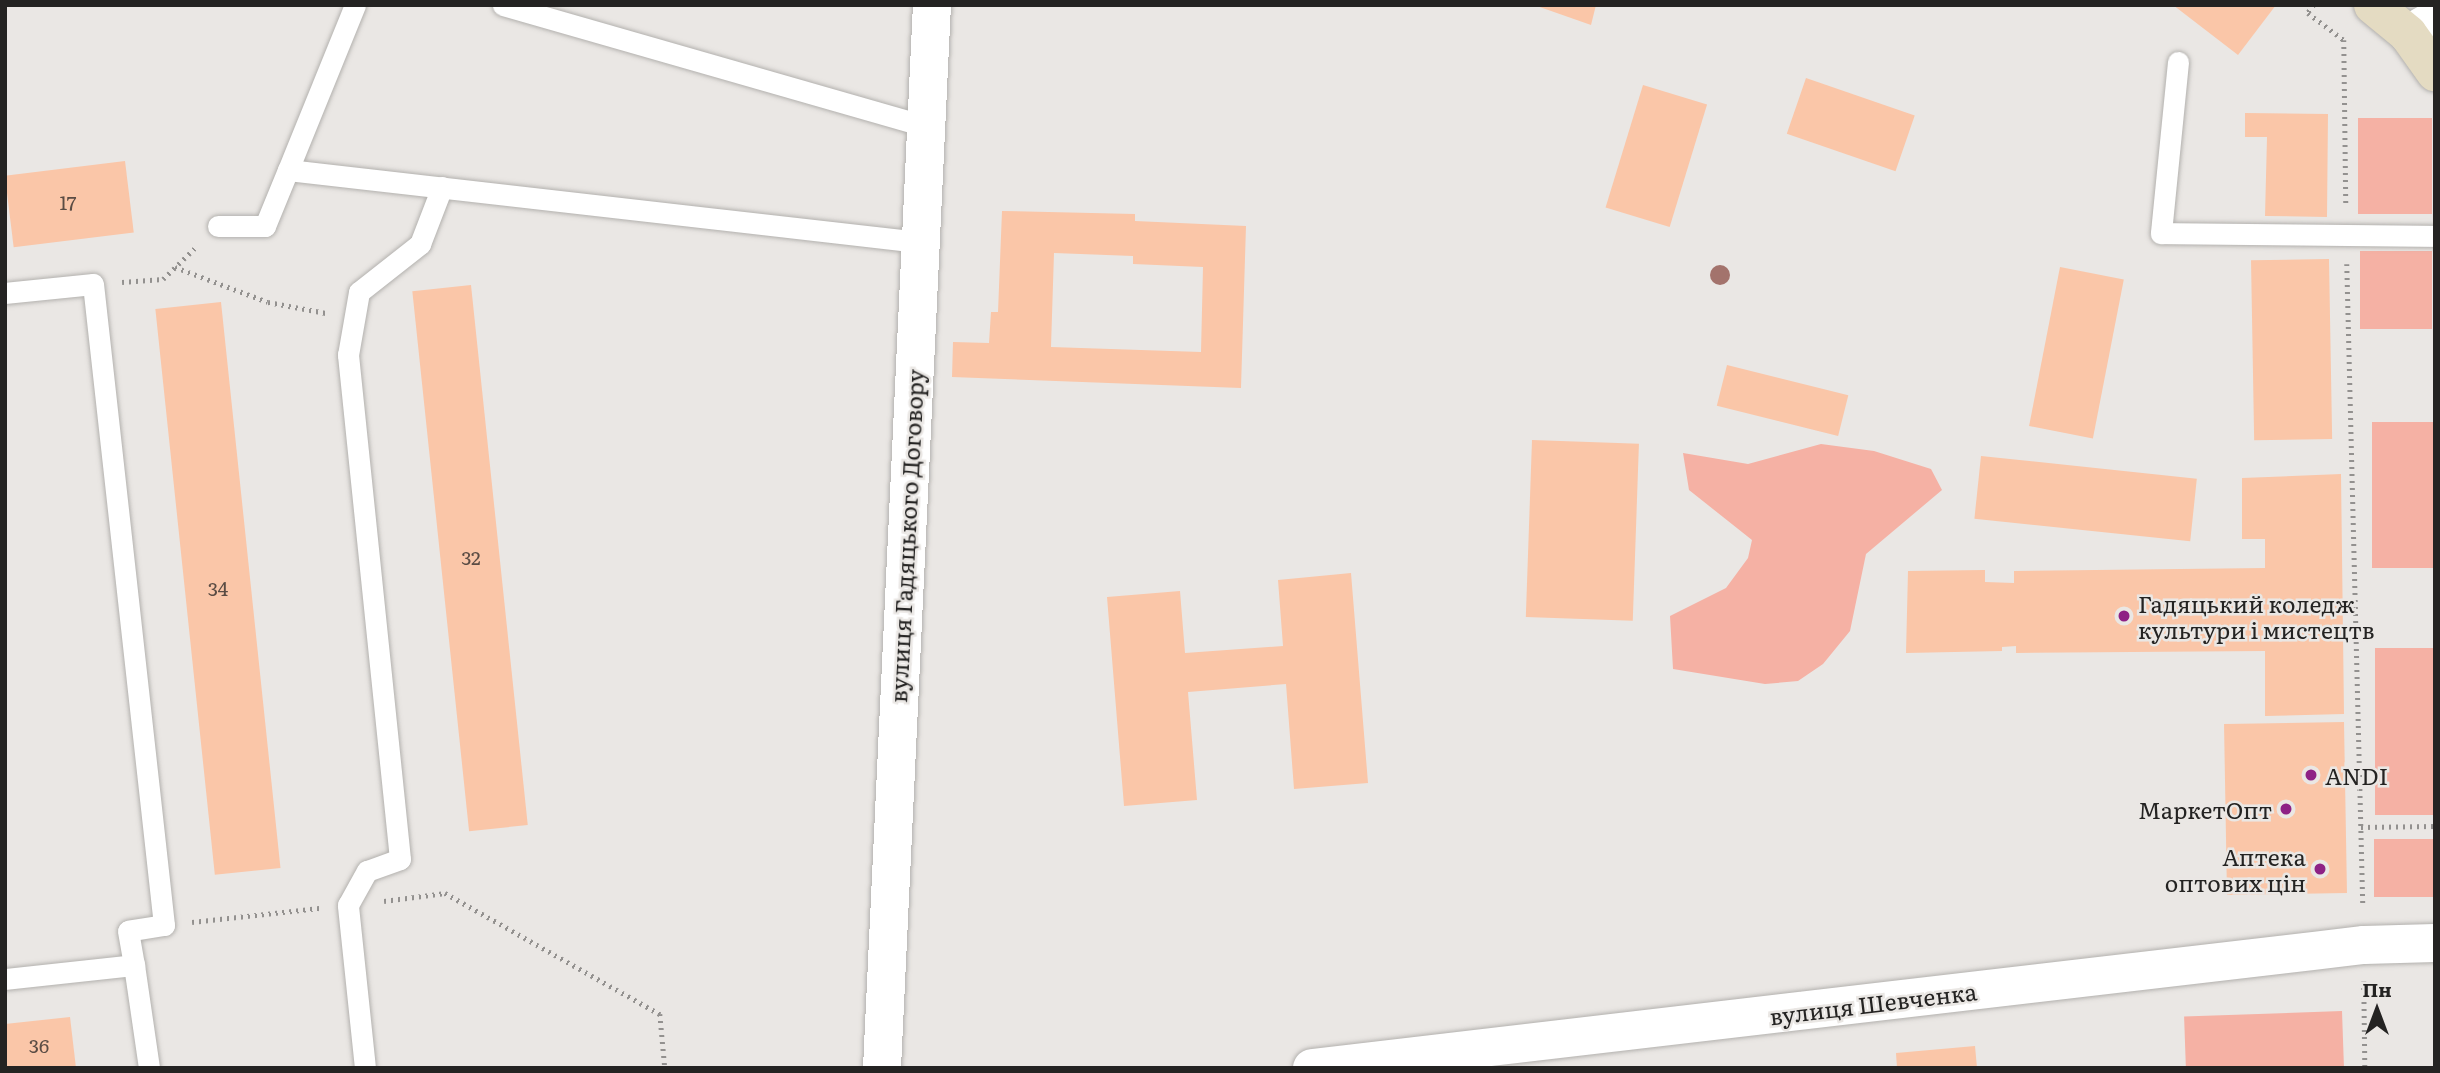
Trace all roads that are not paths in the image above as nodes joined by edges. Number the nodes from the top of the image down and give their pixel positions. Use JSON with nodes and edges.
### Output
{"nodes":[{"id":1,"x":355,"y":5,"type":"edge"},
{"id":2,"x":503,"y":5,"type":"edge"},
{"id":3,"x":932,"y":5,"type":"edge"},
{"id":4,"x":2373,"y":5,"type":"edge"},
{"id":5,"x":2421,"y":27,"type":"edge"},
{"id":6,"x":2178,"y":62,"type":"dead end"},
{"id":7,"x":2435,"y":72,"type":"edge"},
{"id":8,"x":924,"y":126,"type":"junction"},
{"id":9,"x":288,"y":170,"type":"junction"},
{"id":10,"x":442,"y":187,"type":"junction"},
{"id":11,"x":218,"y":226,"type":"road end"},
{"id":12,"x":2435,"y":236,"type":"edge"},
{"id":13,"x":919,"y":242,"type":"junction"},
{"id":14,"x":5,"y":293,"type":"edge"},
{"id":15,"x":2435,"y":943,"type":"edge"},
{"id":16,"x":134,"y":965,"type":"junction"},
{"id":17,"x":5,"y":979,"type":"edge"},
{"id":18,"x":149,"y":1068,"type":"edge"},
{"id":19,"x":365,"y":1068,"type":"edge"},
{"id":20,"x":882,"y":1068,"type":"edge"},
{"id":21,"x":1312,"y":1068,"type":"edge"}],
"edges":[{"from":1,"to":9,"type":"lane"},
{"from":2,"to":8,"type":"lane"},
{"from":3,"to":8,"type":"street","name":"вулиця Гадяцького Договору"},
{"from":4,"to":5,"type":"street"},
{"from":5,"to":7,"type":"street"},
{"from":6,"to":12,"type":"lane"},
{"from":8,"to":13,"type":"street","name":"вулиця Гадяцького Договору"},
{"from":9,"to":10,"type":"lane"},
{"from":9,"to":11,"type":"lane"},
{"from":10,"to":13,"type":"lane"},
{"from":10,"to":19,"type":"lane"},
{"from":13,"to":20,"type":"street","name":"вулиця Гадяцького Договору"},
{"from":14,"to":16,"type":"lane"},
{"from":15,"to":21,"type":"street","name":"вулиця Шевченка"},
{"from":16,"to":17,"type":"lane"},
{"from":16,"to":18,"type":"lane"}]}
